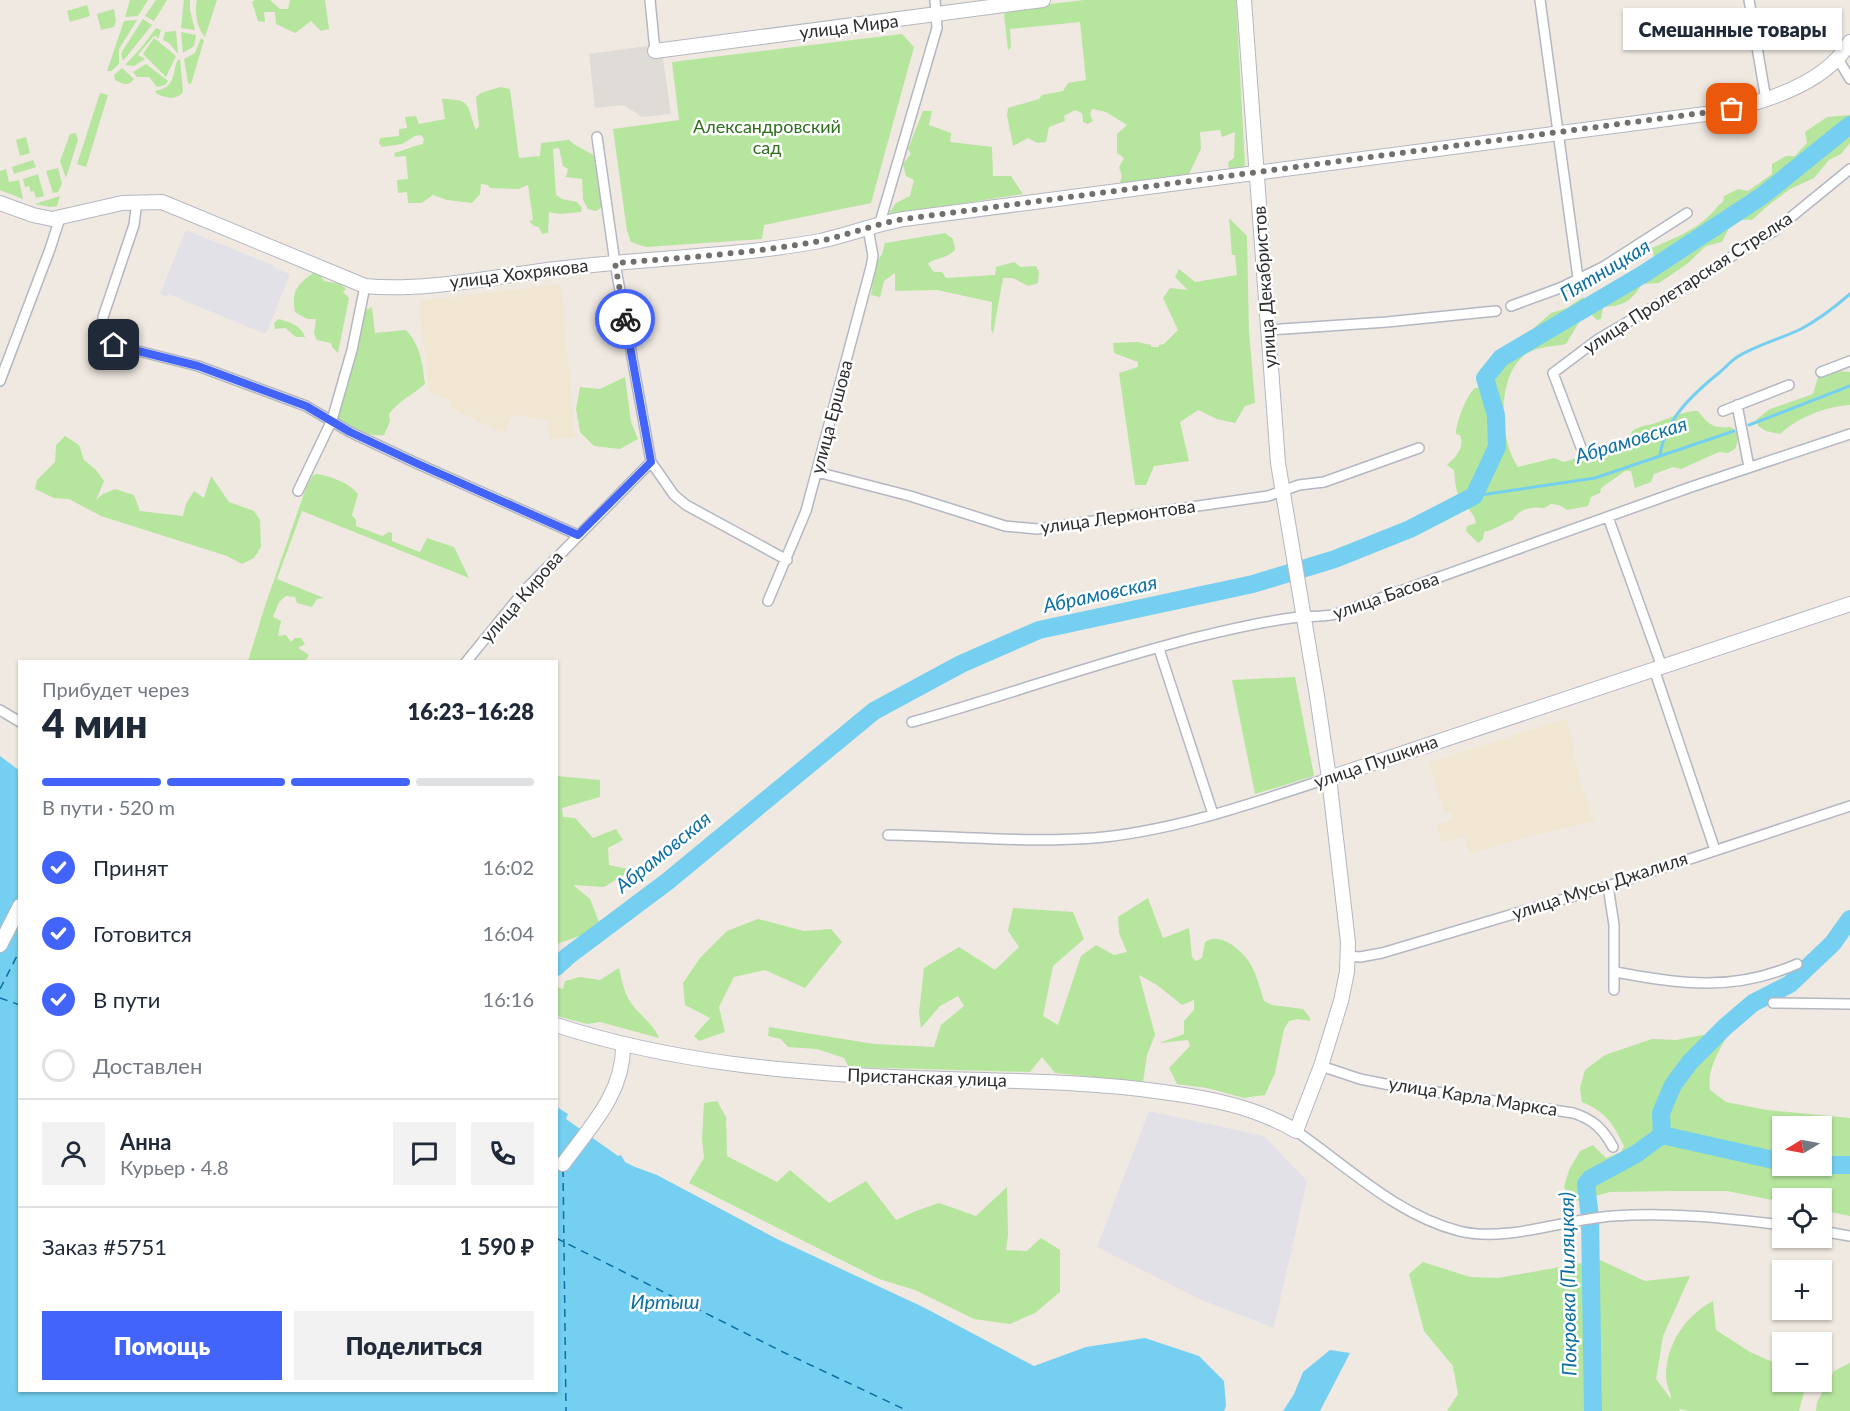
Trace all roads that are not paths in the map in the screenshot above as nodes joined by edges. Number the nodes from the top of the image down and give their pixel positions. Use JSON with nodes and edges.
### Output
{"nodes":[{"id":1,"x":650,"y":0,"type":"edge"},
{"id":2,"x":936,"y":0,"type":"edge"},
{"id":3,"x":1043,"y":0,"type":"edge"},
{"id":4,"x":1244,"y":0,"type":"edge"},
{"id":5,"x":1540,"y":0,"type":"edge"},
{"id":6,"x":1749,"y":0,"type":"edge"},
{"id":7,"x":937,"y":15,"type":"junction"},
{"id":8,"x":1850,"y":42,"type":"edge"},
{"id":9,"x":655,"y":51,"type":"joint"},
{"id":10,"x":1838,"y":58,"type":"junction"},
{"id":11,"x":1850,"y":79,"type":"edge"},
{"id":12,"x":1766,"y":100,"type":"junction"},
{"id":13,"x":1558,"y":134,"type":"junction"},
{"id":14,"x":597,"y":137,"type":"dead end"},
{"id":15,"x":1850,"y":169,"type":"edge"},
{"id":16,"x":1256,"y":173,"type":"junction"},
{"id":17,"x":137,"y":201,"type":"junction"},
{"id":18,"x":0,"y":203,"type":"edge"},
{"id":19,"x":1688,"y":213,"type":"dead end"},
{"id":20,"x":60,"y":218,"type":"junction"},
{"id":21,"x":874,"y":226,"type":"junction"},
{"id":22,"x":615,"y":263,"type":"junction"},
{"id":23,"x":1578,"y":278,"type":"junction"},
{"id":24,"x":365,"y":286,"type":"junction"},
{"id":25,"x":1511,"y":306,"type":"dead end"},
{"id":26,"x":1496,"y":311,"type":"dead end"},
{"id":27,"x":1268,"y":330,"type":"junction"},
{"id":28,"x":1850,"y":361,"type":"edge"},
{"id":29,"x":1821,"y":372,"type":"dead end"},
{"id":30,"x":0,"y":381,"type":"edge"},
{"id":31,"x":1789,"y":385,"type":"dead end"},
{"id":32,"x":1737,"y":405,"type":"junction"},
{"id":33,"x":1723,"y":411,"type":"dead end"},
{"id":34,"x":332,"y":420,"type":"junction"},
{"id":35,"x":1850,"y":434,"type":"edge"},
{"id":36,"x":1419,"y":448,"type":"dead end"},
{"id":37,"x":1582,"y":450,"type":"dead end"},
{"id":38,"x":651,"y":462,"type":"junction"},
{"id":39,"x":1749,"y":467,"type":"junction"},
{"id":40,"x":817,"y":472,"type":"junction"},
{"id":41,"x":298,"y":491,"type":"dead end"},
{"id":42,"x":1281,"y":491,"type":"junction"},
{"id":43,"x":1608,"y":517,"type":"junction"},
{"id":44,"x":578,"y":535,"type":"junction"},
{"id":45,"x":787,"y":560,"type":"junction"},
{"id":46,"x":768,"y":601,"type":"dead end"},
{"id":47,"x":1850,"y":604,"type":"edge"},
{"id":48,"x":1304,"y":610,"type":"junction"},
{"id":49,"x":1159,"y":649,"type":"junction"},
{"id":50,"x":468,"y":660,"type":"edge"},
{"id":51,"x":1658,"y":668,"type":"junction"},
{"id":52,"x":0,"y":710,"type":"edge"},
{"id":53,"x":18,"y":721,"type":"edge"},
{"id":54,"x":912,"y":722,"type":"dead end"},
{"id":55,"x":1329,"y":778,"type":"junction"},
{"id":56,"x":1850,"y":806,"type":"edge"},
{"id":57,"x":1214,"y":814,"type":"junction"},
{"id":58,"x":888,"y":834,"type":"dead end"},
{"id":59,"x":1715,"y":850,"type":"junction"},
{"id":60,"x":1608,"y":886,"type":"junction"},
{"id":61,"x":18,"y":910,"type":"edge"},
{"id":62,"x":0,"y":945,"type":"edge"},
{"id":63,"x":1348,"y":956,"type":"junction"},
{"id":64,"x":1797,"y":964,"type":"dead end"},
{"id":65,"x":1615,"y":972,"type":"junction"},
{"id":66,"x":1614,"y":990,"type":"dead end"},
{"id":67,"x":1773,"y":1004,"type":"dead end"},
{"id":68,"x":1850,"y":1004,"type":"edge"},
{"id":69,"x":558,"y":1026,"type":"edge"},
{"id":70,"x":623,"y":1045,"type":"junction"},
{"id":71,"x":1321,"y":1066,"type":"junction"},
{"id":72,"x":1296,"y":1131,"type":"junction"},
{"id":73,"x":1614,"y":1147,"type":"dead end"},
{"id":74,"x":563,"y":1164,"type":"dead end"},
{"id":75,"x":1772,"y":1225,"type":"edge"},
{"id":76,"x":1832,"y":1233,"type":"edge"},
{"id":77,"x":1850,"y":1236,"type":"edge"}],
"edges":[{"from":1,"to":9,"type":"street"},
{"from":2,"to":7,"type":"street","name":"улица Ершова"},
{"from":3,"to":7,"type":"street","name":"улица Мира"},
{"from":4,"to":16,"type":"street","name":"улица Декабристов"},
{"from":5,"to":13,"type":"street"},
{"from":6,"to":12,"type":"street"},
{"from":7,"to":9,"type":"street","name":"улица Мира"},
{"from":7,"to":21,"type":"street","name":"улица Ершова"},
{"from":8,"to":10,"type":"street","name":"улица Хохрякова"},
{"from":10,"to":11,"type":"street"},
{"from":10,"to":12,"type":"street","name":"улица Хохрякова"},
{"from":12,"to":13,"type":"street","name":"улица Хохрякова"},
{"from":13,"to":16,"type":"street","name":"улица Хохрякова"},
{"from":13,"to":23,"type":"street"},
{"from":14,"to":22,"type":"street"},
{"from":15,"to":37,"type":"street","name":"улица Пролетарская Стрелка"},
{"from":16,"to":21,"type":"street","name":"улица Хохрякова"},
{"from":16,"to":27,"type":"street","name":"улица Декабристов"},
{"from":17,"to":20,"type":"street","name":"улица Хохрякова"},
{"from":17,"to":24,"type":"street","name":"улица Хохрякова"},
{"from":17,"to":34,"type":"street"},
{"from":18,"to":20,"type":"street"},
{"from":19,"to":23,"type":"street"},
{"from":20,"to":30,"type":"street"},
{"from":21,"to":22,"type":"street","name":"улица Хохрякова"},
{"from":21,"to":40,"type":"street","name":"улица Ершова"},
{"from":22,"to":24,"type":"street","name":"улица Хохрякова"},
{"from":22,"to":38,"type":"street"},
{"from":23,"to":25,"type":"street"},
{"from":24,"to":34,"type":"street"},
{"from":26,"to":27,"type":"street"},
{"from":27,"to":42,"type":"street","name":"улица Декабристов"},
{"from":28,"to":29,"type":"street"},
{"from":31,"to":32,"type":"street"},
{"from":32,"to":33,"type":"street"},
{"from":32,"to":39,"type":"street"},
{"from":34,"to":41,"type":"street"},
{"from":34,"to":44,"type":"street"},
{"from":35,"to":39,"type":"street","name":"улица Басова"},
{"from":36,"to":42,"type":"street","name":"улица Лермонтова"},
{"from":38,"to":44,"type":"street","name":"улица Кирова"},
{"from":38,"to":45,"type":"street"},
{"from":39,"to":43,"type":"street","name":"улица Басова"},
{"from":40,"to":42,"type":"street","name":"улица Лермонтова"},
{"from":40,"to":45,"type":"street","name":"улица Ершова"},
{"from":42,"to":48,"type":"street","name":"улица Декабристов"},
{"from":43,"to":48,"type":"street","name":"улица Басова"},
{"from":43,"to":51,"type":"street"},
{"from":44,"to":50,"type":"street","name":"улица Кирова"},
{"from":45,"to":46,"type":"street","name":"улица Ершова"},
{"from":47,"to":51,"type":"street","name":"улица Пушкина"},
{"from":48,"to":49,"type":"street","name":"улица Басова"},
{"from":48,"to":55,"type":"street"},
{"from":49,"to":54,"type":"street","name":"улица Басова"},
{"from":49,"to":57,"type":"street"},
{"from":51,"to":55,"type":"street","name":"улица Пушкина"},
{"from":51,"to":59,"type":"street"},
{"from":52,"to":53,"type":"street"},
{"from":55,"to":57,"type":"street","name":"улица Пушкина"},
{"from":55,"to":63,"type":"street"},
{"from":56,"to":59,"type":"street","name":"улица Мусы Джалиля"},
{"from":57,"to":58,"type":"street","name":"улица Пушкина"},
{"from":59,"to":60,"type":"street","name":"улица Мусы Джалиля"},
{"from":60,"to":63,"type":"street","name":"улица Мусы Джалиля"},
{"from":60,"to":65,"type":"street"},
{"from":61,"to":62,"type":"street"},
{"from":63,"to":71,"type":"street"},
{"from":64,"to":65,"type":"street"},
{"from":65,"to":66,"type":"street"},
{"from":67,"to":68,"type":"street"},
{"from":69,"to":70,"type":"street","name":"Пристанская улица"},
{"from":70,"to":72,"type":"street","name":"Пристанская улица"},
{"from":70,"to":74,"type":"street"},
{"from":71,"to":72,"type":"street"},
{"from":71,"to":73,"type":"street","name":"улица Карла Маркса"},
{"from":72,"to":75,"type":"street"},
{"from":76,"to":77,"type":"street"}]}
